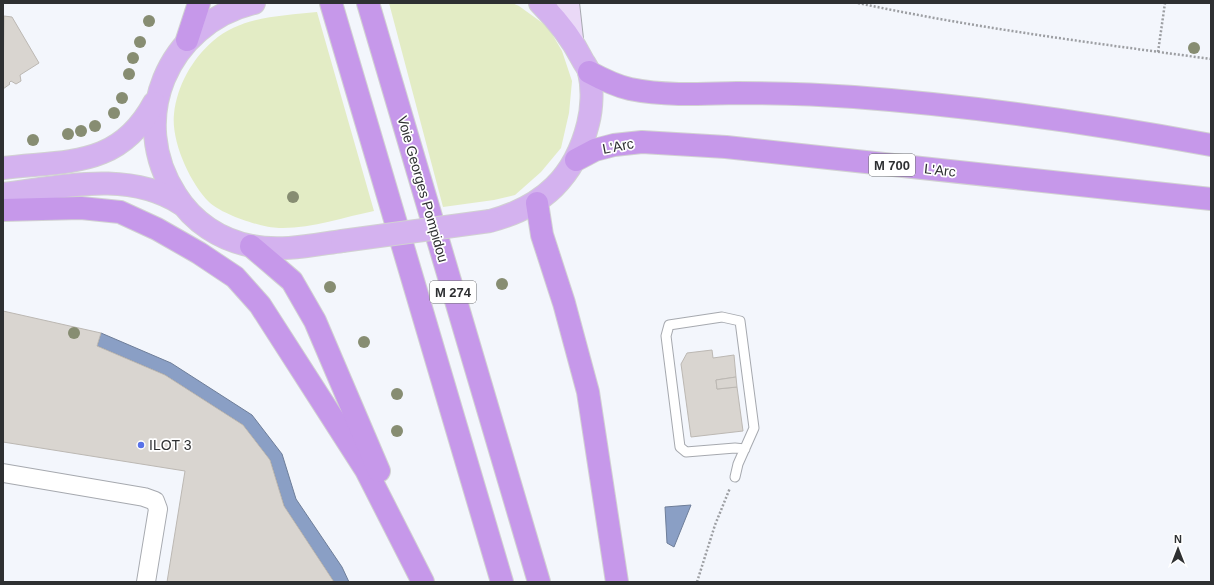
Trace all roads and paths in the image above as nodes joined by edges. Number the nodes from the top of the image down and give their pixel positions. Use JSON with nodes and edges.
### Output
{"nodes":[{"id":1,"x":199,"y":3,"type":"edge"},
{"id":2,"x":254,"y":3,"type":"edge"},
{"id":3,"x":331,"y":3,"type":"edge"},
{"id":4,"x":368,"y":3,"type":"edge"},
{"id":5,"x":540,"y":3,"type":"edge"},
{"id":6,"x":568,"y":3,"type":"edge"},
{"id":7,"x":858,"y":3,"type":"edge"},
{"id":8,"x":1165,"y":3,"type":"edge"},
{"id":9,"x":572,"y":39,"type":"junction"},
{"id":10,"x":187,"y":40,"type":"junction"},
{"id":11,"x":1158,"y":52,"type":"junction"},
{"id":12,"x":1211,"y":59,"type":"edge"},
{"id":13,"x":589,"y":72,"type":"junction"},
{"id":14,"x":158,"y":96,"type":"junction"},
{"id":15,"x":1211,"y":144,"type":"edge"},
{"id":16,"x":576,"y":160,"type":"junction"},
{"id":17,"x":3,"y":168,"type":"edge"},
{"id":18,"x":3,"y":194,"type":"edge"},
{"id":19,"x":1211,"y":199,"type":"edge"},
{"id":20,"x":537,"y":203,"type":"junction"},
{"id":21,"x":183,"y":206,"type":"junction"},
{"id":22,"x":3,"y":210,"type":"edge"},
{"id":23,"x":251,"y":246,"type":"junction"},
{"id":24,"x":744,"y":449,"type":"junction"},
{"id":25,"x":3,"y":473,"type":"edge"},
{"id":26,"x":735,"y":477,"type":"joint"},
{"id":27,"x":146,"y":582,"type":"edge"},
{"id":28,"x":424,"y":582,"type":"edge"},
{"id":29,"x":502,"y":582,"type":"edge"},
{"id":30,"x":539,"y":582,"type":"edge"},
{"id":31,"x":617,"y":582,"type":"edge"},
{"id":32,"x":697,"y":582,"type":"edge"}],
"edges":[{"from":1,"to":10,"type":"highway"},
{"from":2,"to":10,"type":"main road"},
{"from":3,"to":29,"type":"highway","number":"M 274"},
{"from":4,"to":30,"type":"highway","name":"Voie Georges Pompidou","number":"M 274"},
{"from":5,"to":9,"type":"main road"},
{"from":6,"to":9,"type":"main road"},
{"from":7,"to":11,"type":"path"},
{"from":8,"to":11,"type":"path"},
{"from":9,"to":13,"type":"main road"},
{"from":10,"to":14,"type":"main road"},
{"from":11,"to":12,"type":"path"},
{"from":13,"to":15,"type":"highway"},
{"from":13,"to":16,"type":"main road"},
{"from":14,"to":17,"type":"main road"},
{"from":14,"to":21,"type":"main road"},
{"from":16,"to":19,"type":"highway","name":"L'Arc","number":"M 700"},
{"from":16,"to":20,"type":"main road"},
{"from":18,"to":21,"type":"main road"},
{"from":20,"to":23,"type":"main road","bridge":true},
{"from":20,"to":31,"type":"highway"},
{"from":21,"to":23,"type":"main road"},
{"from":22,"to":28,"type":"highway"},
{"from":23,"to":28,"type":"highway"},
{"from":24,"to":24,"type":"lane"},
{"from":24,"to":26,"type":"lane"},
{"from":25,"to":27,"type":"street"},
{"from":26,"to":32,"type":"path"}]}
